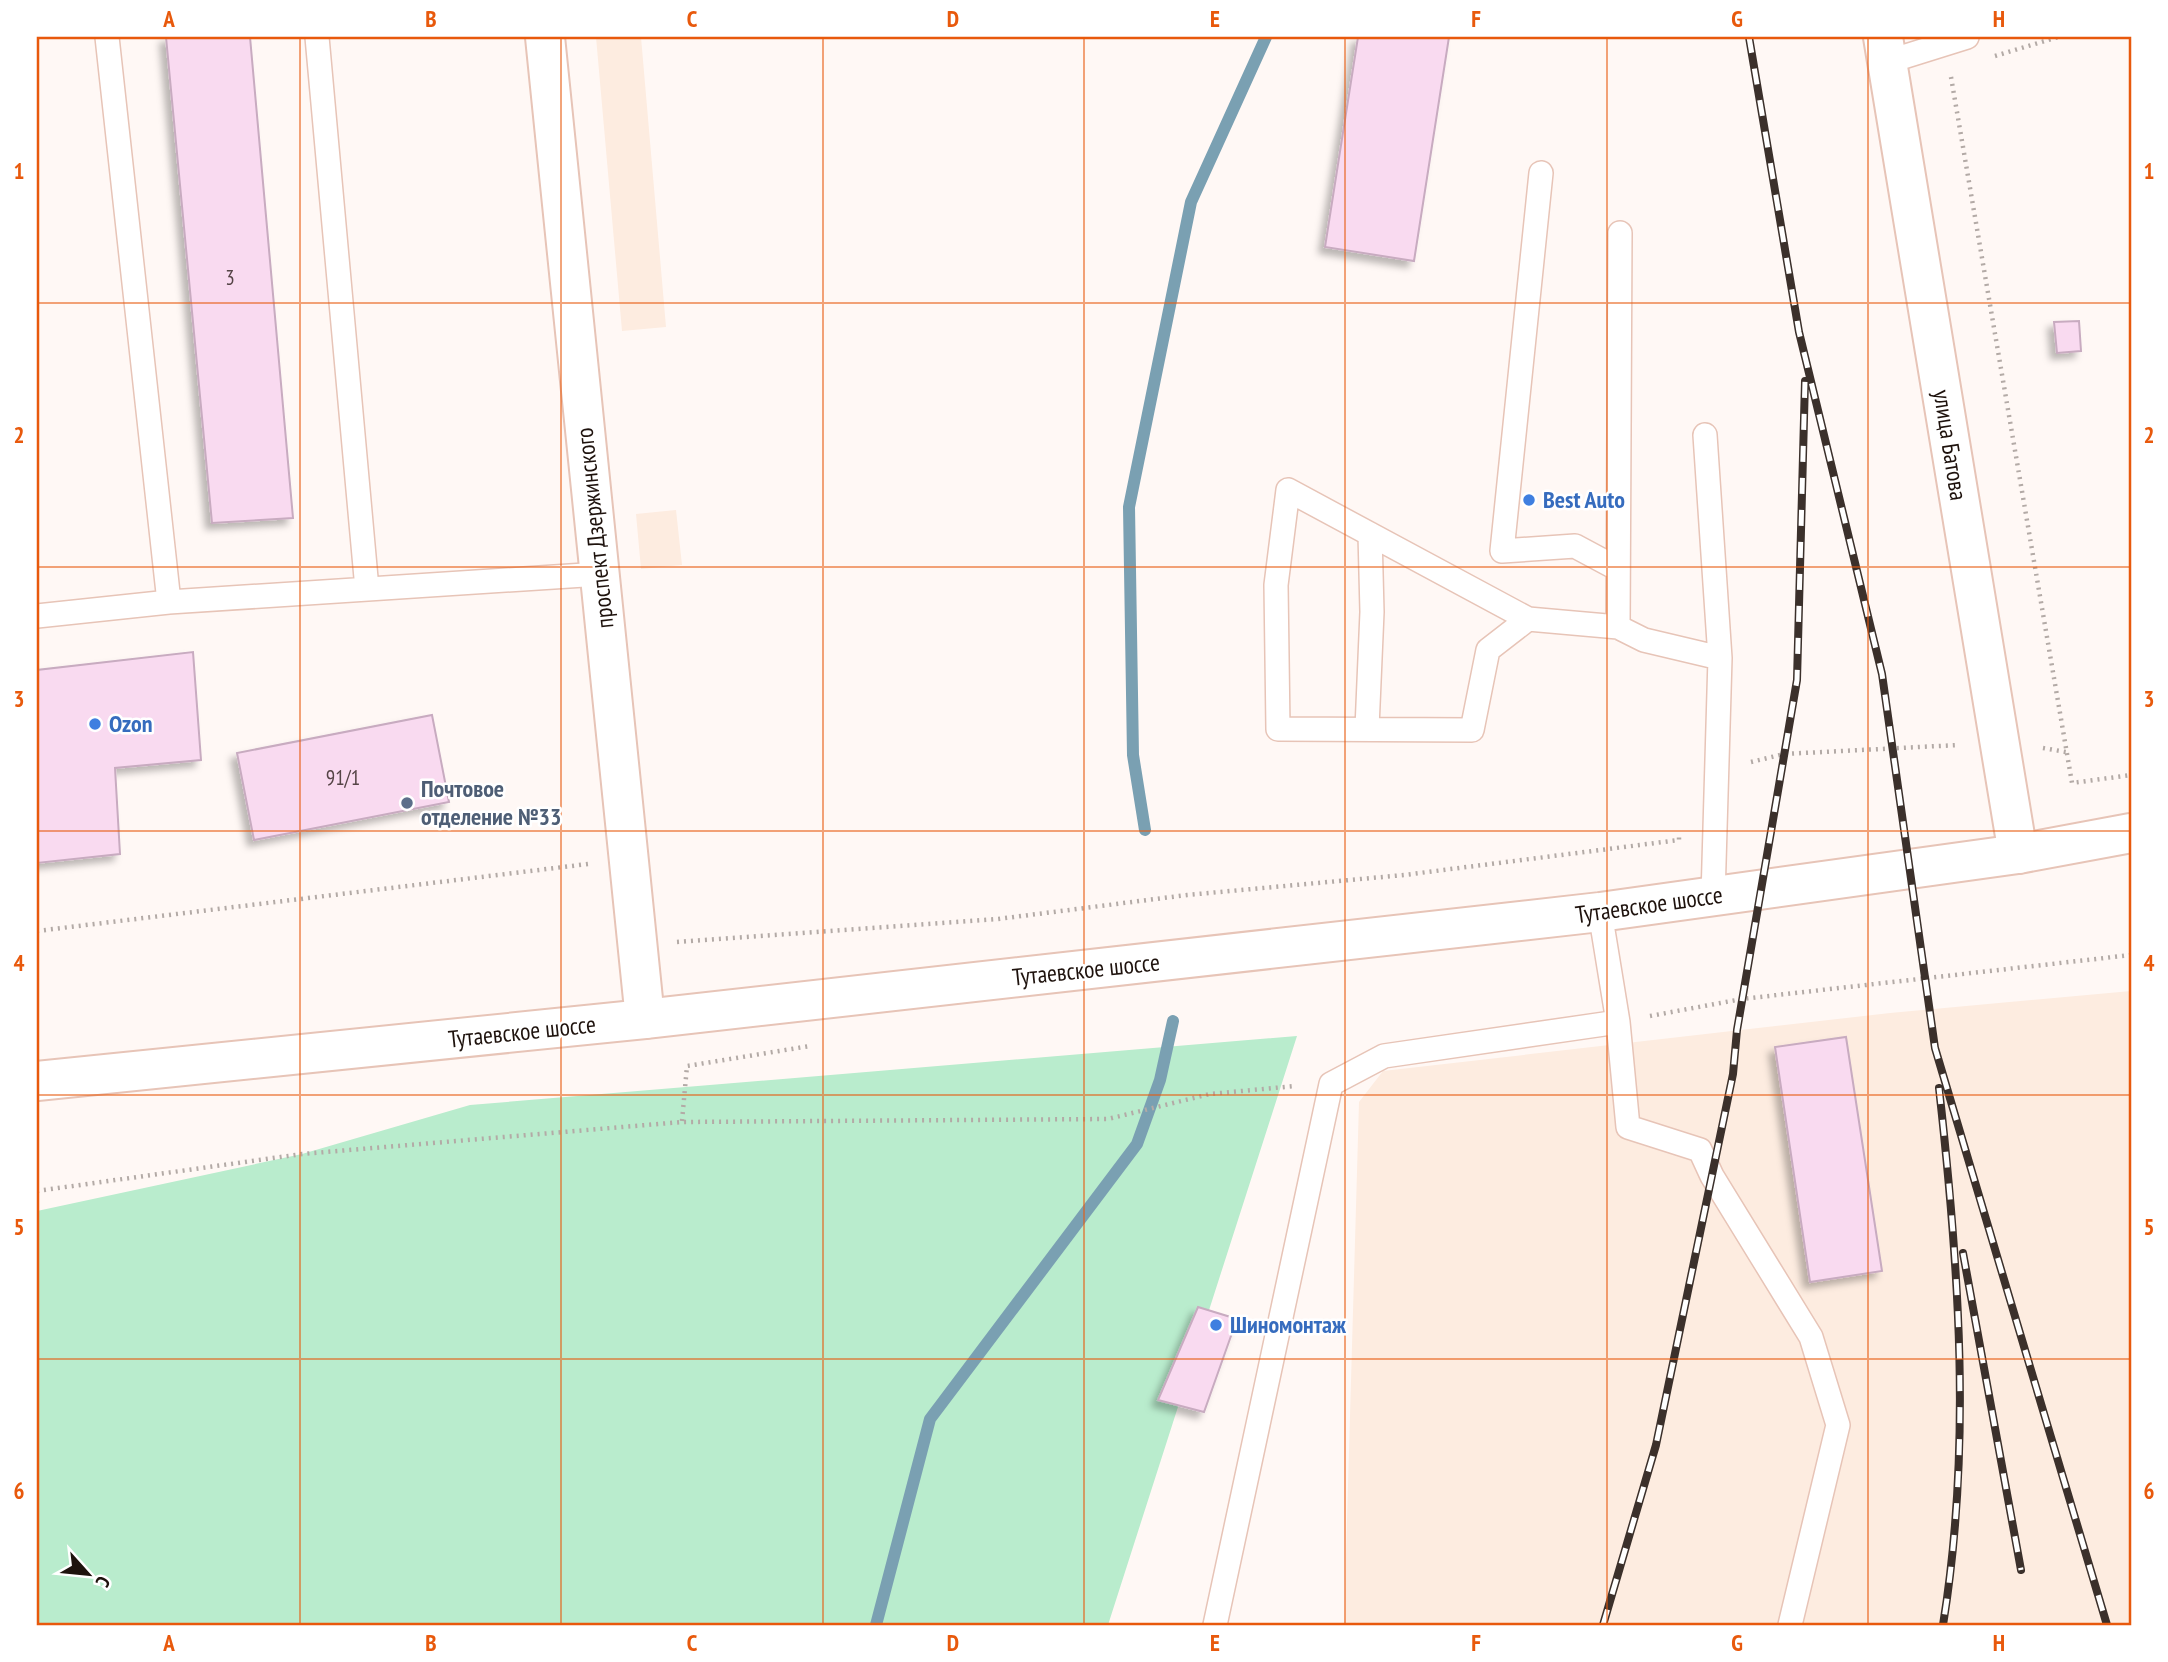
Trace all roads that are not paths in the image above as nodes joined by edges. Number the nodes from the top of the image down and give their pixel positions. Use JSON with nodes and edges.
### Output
{"nodes":[{"id":1,"x":107,"y":37,"type":"edge"},
{"id":2,"x":317,"y":37,"type":"edge"},
{"id":3,"x":545,"y":37,"type":"edge"},
{"id":4,"x":1957,"y":40,"type":"edge"},
{"id":5,"x":1885,"y":49,"type":"edge"},
{"id":6,"x":1541,"y":173,"type":"dead end"},
{"id":7,"x":1620,"y":233,"type":"dead end"},
{"id":8,"x":1705,"y":435,"type":"dead end"},
{"id":9,"x":1370,"y":534,"type":"junction"},
{"id":10,"x":1618,"y":569,"type":"junction"},
{"id":11,"x":600,"y":574,"type":"junction"},
{"id":12,"x":367,"y":589,"type":"junction"},
{"id":13,"x":169,"y":602,"type":"junction"},
{"id":14,"x":37,"y":616,"type":"edge"},
{"id":15,"x":1528,"y":619,"type":"junction"},
{"id":16,"x":1618,"y":628,"type":"junction"},
{"id":17,"x":1720,"y":658,"type":"junction"},
{"id":18,"x":1367,"y":728,"type":"junction"},
{"id":19,"x":2131,"y":832,"type":"edge"},
{"id":20,"x":2018,"y":854,"type":"junction"},
{"id":21,"x":1713,"y":897,"type":"junction"},
{"id":22,"x":1600,"y":912,"type":"junction"},
{"id":23,"x":645,"y":1019,"type":"junction"},
{"id":24,"x":1618,"y":1022,"type":"junction"},
{"id":25,"x":37,"y":1081,"type":"edge"},
{"id":26,"x":1216,"y":1625,"type":"edge"},
{"id":27,"x":1790,"y":1625,"type":"edge"}],
"edges":[{"from":1,"to":13,"type":"lane"},
{"from":2,"to":12,"type":"lane"},
{"from":3,"to":11,"type":"main road","name":"проспект Дзержинского"},
{"from":4,"to":5,"type":"lane"},
{"from":5,"to":20,"type":"main road","name":"улица Батова"},
{"from":6,"to":10,"type":"lane"},
{"from":7,"to":10,"type":"lane"},
{"from":8,"to":17,"type":"lane"},
{"from":9,"to":15,"type":"lane"},
{"from":9,"to":18,"type":"lane"},
{"from":9,"to":18,"type":"lane"},
{"from":10,"to":16,"type":"lane"},
{"from":11,"to":12,"type":"lane"},
{"from":11,"to":23,"type":"main road","name":"проспект Дзержинского"},
{"from":12,"to":13,"type":"lane"},
{"from":13,"to":14,"type":"lane"},
{"from":15,"to":16,"type":"lane"},
{"from":15,"to":18,"type":"lane"},
{"from":16,"to":17,"type":"lane"},
{"from":17,"to":21,"type":"lane"},
{"from":19,"to":20,"type":"main road","name":"Тутаевское шоссе"},
{"from":20,"to":21,"type":"main road","name":"Тутаевское шоссе"},
{"from":21,"to":22,"type":"main road","name":"Тутаевское шоссе"},
{"from":22,"to":23,"type":"main road","name":"Тутаевское шоссе"},
{"from":22,"to":24,"type":"lane"},
{"from":23,"to":25,"type":"main road","name":"Тутаевское шоссе"},
{"from":24,"to":26,"type":"lane"},
{"from":24,"to":27,"type":"lane"}]}
